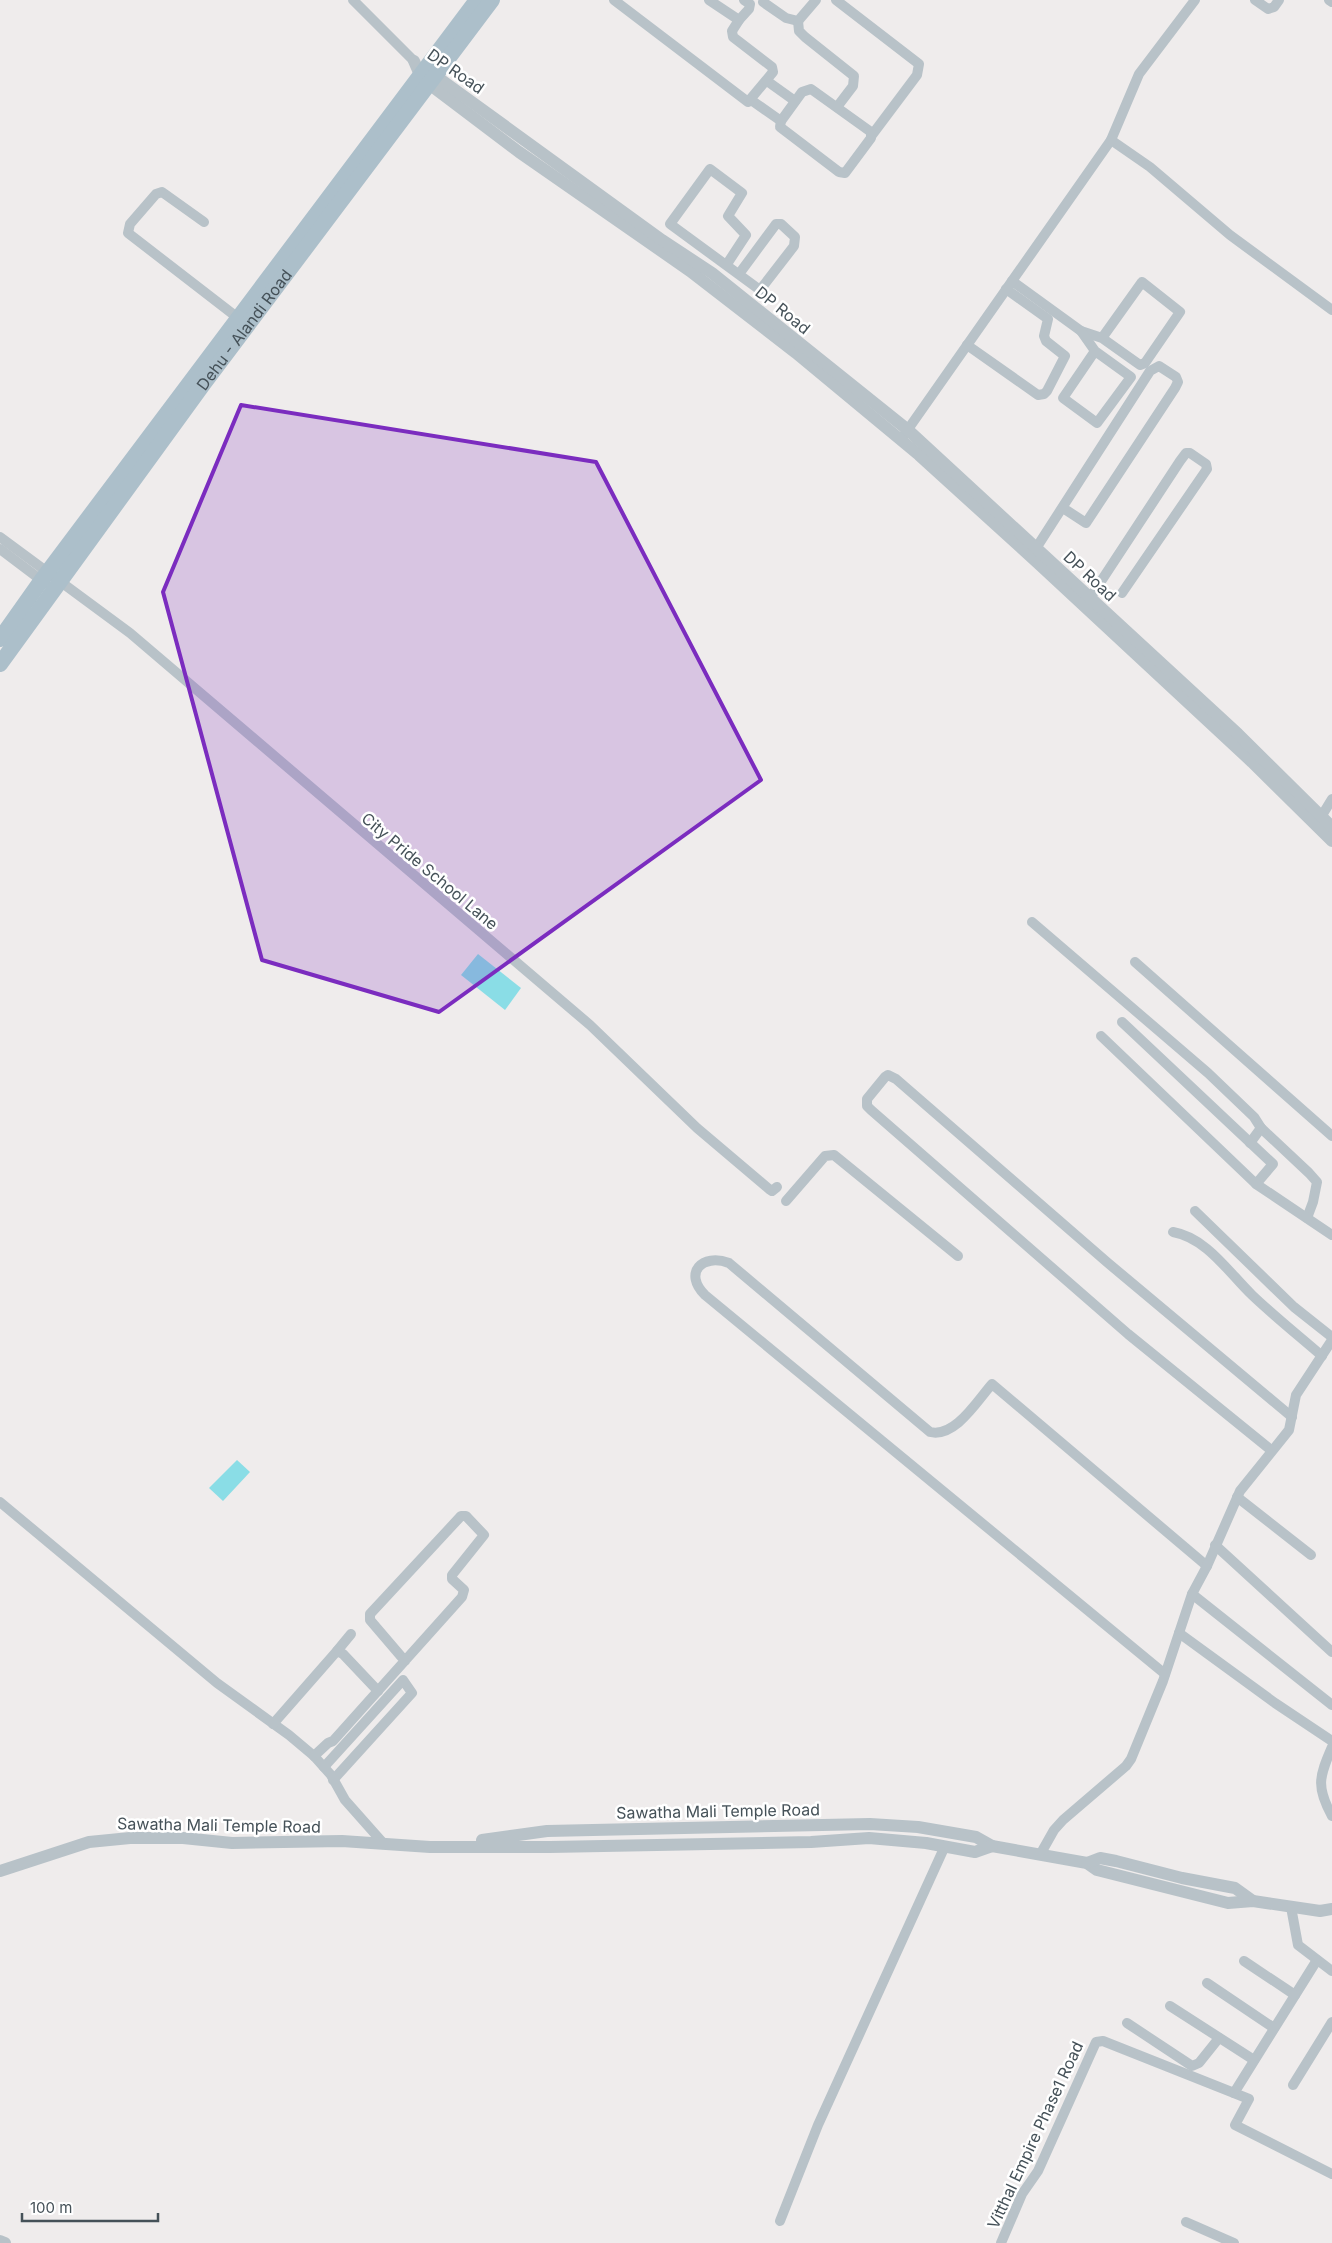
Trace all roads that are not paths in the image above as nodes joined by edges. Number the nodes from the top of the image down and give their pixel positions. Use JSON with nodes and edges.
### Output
{"nodes":[{"id":1,"x":353,"y":0,"type":"edge"},
{"id":2,"x":477,"y":0,"type":"edge"},
{"id":3,"x":492,"y":0,"type":"edge"},
{"id":4,"x":614,"y":0,"type":"edge"},
{"id":5,"x":709,"y":0,"type":"edge"},
{"id":6,"x":816,"y":0,"type":"edge"},
{"id":7,"x":836,"y":0,"type":"edge"},
{"id":8,"x":1196,"y":0,"type":"edge"},
{"id":9,"x":1255,"y":0,"type":"edge"},
{"id":10,"x":1279,"y":0,"type":"edge"},
{"id":11,"x":1329,"y":0,"type":"edge"},
{"id":12,"x":764,"y":1,"type":"edge"},
{"id":13,"x":1332,"y":2,"type":"edge"},
{"id":14,"x":746,"y":4,"type":"edge"},
{"id":15,"x":739,"y":20,"type":"junction"},
{"id":16,"x":798,"y":21,"type":"junction"},
{"id":17,"x":425,"y":73,"type":"junction"},
{"id":18,"x":767,"y":80,"type":"junction"},
{"id":19,"x":751,"y":100,"type":"junction"},
{"id":20,"x":796,"y":101,"type":"junction"},
{"id":21,"x":837,"y":107,"type":"junction"},
{"id":22,"x":781,"y":121,"type":"junction"},
{"id":23,"x":872,"y":135,"type":"junction"},
{"id":24,"x":1111,"y":140,"type":"junction"},
{"id":25,"x":204,"y":222,"type":"dead end"},
{"id":26,"x":670,"y":251,"type":"junction"},
{"id":27,"x":733,"y":269,"type":"junction"},
{"id":28,"x":725,"y":283,"type":"junction"},
{"id":29,"x":1009,"y":285,"type":"junction"},
{"id":30,"x":1332,"y":310,"type":"edge"},
{"id":31,"x":238,"y":318,"type":"junction"},
{"id":32,"x":1081,"y":331,"type":"junction"},
{"id":33,"x":1102,"y":338,"type":"junction"},
{"id":34,"x":967,"y":345,"type":"junction"},
{"id":35,"x":1095,"y":351,"type":"junction"},
{"id":36,"x":904,"y":435,"type":"junction"},
{"id":37,"x":1063,"y":508,"type":"junction"},
{"id":38,"x":0,"y":537,"type":"edge"},
{"id":39,"x":0,"y":550,"type":"edge"},
{"id":40,"x":1033,"y":552,"type":"junction"},
{"id":41,"x":51,"y":581,"type":"junction"},
{"id":42,"x":1122,"y":593,"type":"dead end"},
{"id":43,"x":1090,"y":598,"type":"junction"},
{"id":44,"x":0,"y":639,"type":"edge"},
{"id":45,"x":0,"y":664,"type":"edge"},
{"id":46,"x":1332,"y":799,"type":"edge"},
{"id":47,"x":1321,"y":817,"type":"junction"},
{"id":48,"x":1332,"y":827,"type":"edge"},
{"id":49,"x":1332,"y":842,"type":"edge"},
{"id":50,"x":1032,"y":922,"type":"dead end"},
{"id":51,"x":1134,"y":962,"type":"dead end"},
{"id":52,"x":1122,"y":1022,"type":"dead end"},
{"id":53,"x":1101,"y":1036,"type":"dead end"},
{"id":54,"x":1262,"y":1128,"type":"junction"},
{"id":55,"x":1332,"y":1136,"type":"edge"},
{"id":56,"x":1250,"y":1143,"type":"junction"},
{"id":57,"x":1256,"y":1184,"type":"junction"},
{"id":58,"x":775,"y":1189,"type":"dead end"},
{"id":59,"x":786,"y":1201,"type":"dead end"},
{"id":60,"x":1195,"y":1211,"type":"dead end"},
{"id":61,"x":1307,"y":1218,"type":"junction"},
{"id":62,"x":1173,"y":1232,"type":"dead end"},
{"id":63,"x":1332,"y":1235,"type":"edge"},
{"id":64,"x":958,"y":1256,"type":"dead end"},
{"id":65,"x":1332,"y":1339,"type":"edge"},
{"id":66,"x":1322,"y":1356,"type":"junction"},
{"id":67,"x":1292,"y":1416,"type":"junction"},
{"id":68,"x":1271,"y":1450,"type":"junction"},
{"id":69,"x":1237,"y":1497,"type":"junction"},
{"id":70,"x":0,"y":1502,"type":"edge"},
{"id":71,"x":1215,"y":1545,"type":"junction"},
{"id":72,"x":1311,"y":1555,"type":"dead end"},
{"id":73,"x":1207,"y":1566,"type":"junction"},
{"id":74,"x":1192,"y":1594,"type":"junction"},
{"id":75,"x":1179,"y":1633,"type":"junction"},
{"id":76,"x":351,"y":1634,"type":"dead end"},
{"id":77,"x":337,"y":1651,"type":"junction"},
{"id":78,"x":1332,"y":1652,"type":"edge"},
{"id":79,"x":405,"y":1661,"type":"junction"},
{"id":80,"x":1166,"y":1674,"type":"junction"},
{"id":81,"x":378,"y":1691,"type":"junction"},
{"id":82,"x":1332,"y":1705,"type":"edge"},
{"id":83,"x":273,"y":1724,"type":"junction"},
{"id":84,"x":1332,"y":1740,"type":"edge"},
{"id":85,"x":1332,"y":1747,"type":"edge"},
{"id":86,"x":319,"y":1762,"type":"junction"},
{"id":87,"x":334,"y":1780,"type":"junction"},
{"id":88,"x":1332,"y":1816,"type":"edge"},
{"id":89,"x":384,"y":1844,"type":"junction"},
{"id":90,"x":443,"y":1846,"type":"junction"},
{"id":91,"x":945,"y":1846,"type":"junction"},
{"id":92,"x":992,"y":1846,"type":"junction"},
{"id":93,"x":1041,"y":1853,"type":"junction"},
{"id":94,"x":0,"y":1870,"type":"edge"},
{"id":95,"x":1290,"y":1907,"type":"junction"},
{"id":96,"x":1332,"y":1909,"type":"edge"},
{"id":97,"x":1317,"y":1960,"type":"junction"},
{"id":98,"x":1244,"y":1962,"type":"dead end"},
{"id":99,"x":1332,"y":1971,"type":"edge"},
{"id":100,"x":1207,"y":1983,"type":"dead end"},
{"id":101,"x":1295,"y":1995,"type":"junction"},
{"id":102,"x":1170,"y":2006,"type":"dead end"},
{"id":103,"x":1332,"y":2022,"type":"edge"},
{"id":104,"x":1127,"y":2024,"type":"dead end"},
{"id":105,"x":1274,"y":2028,"type":"junction"},
{"id":106,"x":1220,"y":2038,"type":"junction"},
{"id":107,"x":1254,"y":2060,"type":"junction"},
{"id":108,"x":1293,"y":2085,"type":"dead end"},
{"id":109,"x":1234,"y":2093,"type":"junction"},
{"id":110,"x":1332,"y":2174,"type":"edge"},
{"id":111,"x":780,"y":2222,"type":"dead end"},
{"id":112,"x":1186,"y":2222,"type":"dead end"},
{"id":113,"x":0,"y":2241,"type":"edge"},
{"id":114,"x":5,"y":2243,"type":"edge"},
{"id":115,"x":1000,"y":2243,"type":"edge"},
{"id":116,"x":1234,"y":2243,"type":"edge"}],
"edges":[{"from":1,"to":17,"type":"street"},
{"from":2,"to":17,"type":"main road","name":"Dehu - Alandi Road"},
{"from":3,"to":17,"type":"main road","name":"Dehu - Alandi Road"},
{"from":4,"to":19,"type":"street"},
{"from":5,"to":15,"type":"street"},
{"from":6,"to":16,"type":"street"},
{"from":7,"to":23,"type":"street"},
{"from":8,"to":24,"type":"street"},
{"from":9,"to":10,"type":"street"},
{"from":11,"to":13,"type":"street"},
{"from":12,"to":14,"type":"street"},
{"from":12,"to":16,"type":"street"},
{"from":14,"to":15,"type":"street"},
{"from":15,"to":18,"type":"street"},
{"from":16,"to":21,"type":"street"},
{"from":17,"to":26,"type":"street","name":"DP Road"},
{"from":17,"to":31,"type":"main road","name":"Dehu - Alandi Road"},
{"from":17,"to":41,"type":"main road","name":"Dehu - Alandi Road"},
{"from":18,"to":19,"type":"street"},
{"from":18,"to":20,"type":"street"},
{"from":19,"to":22,"type":"street"},
{"from":20,"to":21,"type":"street"},
{"from":20,"to":22,"type":"street"},
{"from":21,"to":23,"type":"street"},
{"from":22,"to":23,"type":"street"},
{"from":24,"to":29,"type":"street"},
{"from":24,"to":30,"type":"street"},
{"from":25,"to":31,"type":"street"},
{"from":26,"to":28,"type":"street","name":"DP Road"},
{"from":26,"to":36,"type":"street","name":"DP Road"},
{"from":27,"to":27,"type":"street"},
{"from":27,"to":27,"type":"street"},
{"from":27,"to":28,"type":"street"},
{"from":28,"to":36,"type":"street","name":"DP Road"},
{"from":29,"to":32,"type":"street"},
{"from":29,"to":34,"type":"street"},
{"from":29,"to":34,"type":"street"},
{"from":31,"to":41,"type":"main road","name":"Dehu - Alandi Road"},
{"from":32,"to":33,"type":"street"},
{"from":32,"to":35,"type":"street"},
{"from":33,"to":33,"type":"street"},
{"from":34,"to":36,"type":"street"},
{"from":35,"to":35,"type":"street"},
{"from":36,"to":40,"type":"street","name":"DP Road"},
{"from":37,"to":37,"type":"street"},
{"from":37,"to":40,"type":"street"},
{"from":38,"to":41,"type":"street"},
{"from":39,"to":41,"type":"street"},
{"from":40,"to":43,"type":"street","name":"DP Road"},
{"from":40,"to":49,"type":"street","name":"DP Road"},
{"from":41,"to":44,"type":"main road","name":"Dehu - Alandi Road"},
{"from":41,"to":45,"type":"main road","name":"Dehu - Alandi Road"},
{"from":41,"to":58,"type":"street","name":"City Pride School Lane"},
{"from":42,"to":43,"type":"street"},
{"from":43,"to":47,"type":"street","name":"DP Road"},
{"from":46,"to":47,"type":"street"},
{"from":47,"to":48,"type":"street","name":"DP Road"},
{"from":50,"to":54,"type":"street"},
{"from":51,"to":55,"type":"street"},
{"from":52,"to":56,"type":"street"},
{"from":53,"to":57,"type":"street"},
{"from":54,"to":56,"type":"street"},
{"from":54,"to":61,"type":"street"},
{"from":56,"to":57,"type":"street"},
{"from":57,"to":61,"type":"street"},
{"from":59,"to":64,"type":"street"},
{"from":60,"to":65,"type":"street"},
{"from":61,"to":63,"type":"street"},
{"from":62,"to":66,"type":"street"},
{"from":65,"to":66,"type":"street"},
{"from":66,"to":67,"type":"street"},
{"from":67,"to":68,"type":"street"},
{"from":67,"to":68,"type":"street"},
{"from":68,"to":69,"type":"street"},
{"from":69,"to":71,"type":"street"},
{"from":69,"to":72,"type":"street"},
{"from":70,"to":83,"type":"street"},
{"from":71,"to":73,"type":"street"},
{"from":71,"to":78,"type":"street"},
{"from":73,"to":74,"type":"street"},
{"from":73,"to":80,"type":"street"},
{"from":74,"to":75,"type":"street"},
{"from":74,"to":82,"type":"street"},
{"from":75,"to":80,"type":"street"},
{"from":75,"to":84,"type":"street"},
{"from":76,"to":77,"type":"street"},
{"from":77,"to":81,"type":"street"},
{"from":77,"to":83,"type":"street"},
{"from":79,"to":79,"type":"street"},
{"from":79,"to":81,"type":"street"},
{"from":80,"to":93,"type":"street"},
{"from":81,"to":86,"type":"street"},
{"from":83,"to":86,"type":"street"},
{"from":85,"to":88,"type":"street"},
{"from":86,"to":87,"type":"street"},
{"from":86,"to":87,"type":"street"},
{"from":87,"to":89,"type":"street"},
{"from":89,"to":90,"type":"street","name":"Sawatha Mali Temple Road"},
{"from":89,"to":94,"type":"street","name":"Sawatha Mali Temple Road"},
{"from":90,"to":91,"type":"street","name":"Sawatha Mali Temple Road"},
{"from":90,"to":92,"type":"street","name":"Sawatha Mali Temple Road"},
{"from":91,"to":92,"type":"street","name":"Sawatha Mali Temple Road"},
{"from":91,"to":111,"type":"street"},
{"from":92,"to":93,"type":"street","name":"Sawatha Mali Temple Road"},
{"from":93,"to":95,"type":"street","name":"Sawatha Mali Temple Road"},
{"from":95,"to":96,"type":"street","name":"Sawatha Mali Temple Road"},
{"from":95,"to":97,"type":"street"},
{"from":97,"to":99,"type":"street"},
{"from":97,"to":101,"type":"street"},
{"from":98,"to":101,"type":"street"},
{"from":100,"to":105,"type":"street"},
{"from":101,"to":105,"type":"street"},
{"from":102,"to":106,"type":"street"},
{"from":103,"to":108,"type":"street"},
{"from":104,"to":106,"type":"street"},
{"from":105,"to":107,"type":"street"},
{"from":106,"to":107,"type":"street"},
{"from":107,"to":109,"type":"street"},
{"from":109,"to":110,"type":"street"},
{"from":109,"to":115,"type":"street","name":"Vitthal Empire Phase1 Road"},
{"from":112,"to":116,"type":"street"},
{"from":113,"to":114,"type":"street"}]}
